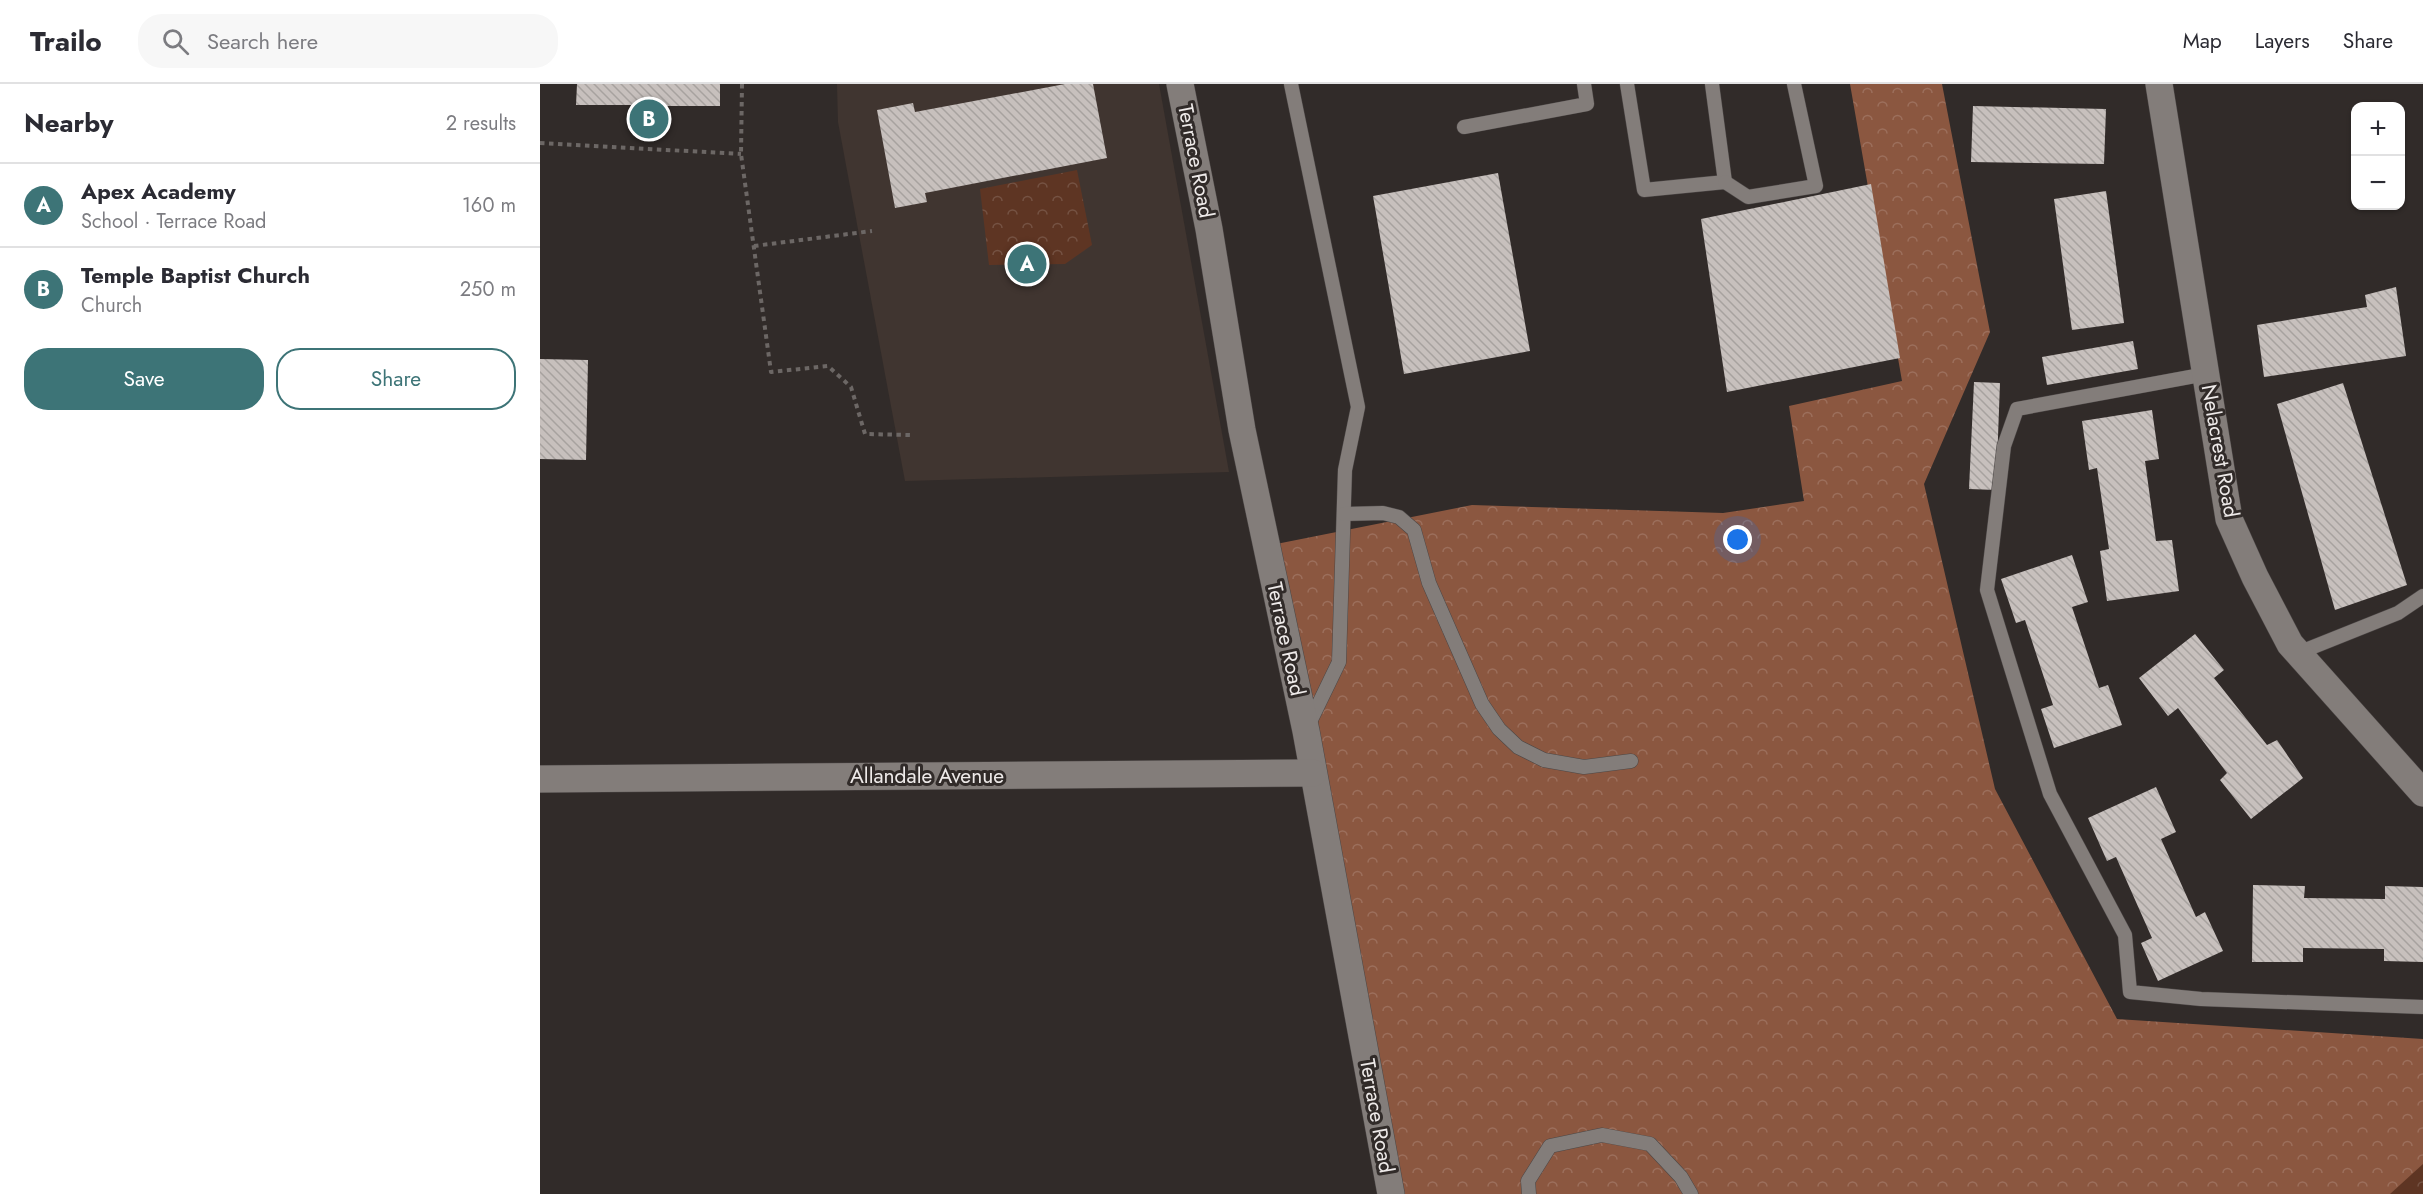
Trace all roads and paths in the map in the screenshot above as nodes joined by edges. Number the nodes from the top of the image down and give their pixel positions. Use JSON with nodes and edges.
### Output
{"nodes":[{"id":1,"x":742,"y":84,"type":"edge"},
{"id":2,"x":1180,"y":84,"type":"edge"},
{"id":3,"x":1291,"y":84,"type":"edge"},
{"id":4,"x":1584,"y":84,"type":"edge"},
{"id":5,"x":1627,"y":84,"type":"edge"},
{"id":6,"x":1712,"y":84,"type":"edge"},
{"id":7,"x":1794,"y":84,"type":"edge"},
{"id":8,"x":2159,"y":84,"type":"edge"},
{"id":9,"x":1464,"y":128,"type":"dead end"},
{"id":10,"x":540,"y":143,"type":"edge"},
{"id":11,"x":741,"y":154,"type":"junction"},
{"id":12,"x":1725,"y":182,"type":"junction"},
{"id":13,"x":872,"y":231,"type":"dead end"},
{"id":14,"x":754,"y":246,"type":"junction"},
{"id":15,"x":2206,"y":374,"type":"junction"},
{"id":16,"x":911,"y":435,"type":"dead end"},
{"id":17,"x":1344,"y":514,"type":"junction"},
{"id":18,"x":2423,"y":596,"type":"edge"},
{"id":19,"x":2298,"y":653,"type":"junction"},
{"id":20,"x":1306,"y":730,"type":"junction"},
{"id":21,"x":1631,"y":760,"type":"dead end"},
{"id":22,"x":1313,"y":773,"type":"junction"},
{"id":23,"x":540,"y":779,"type":"edge"},
{"id":24,"x":2423,"y":793,"type":"edge"},
{"id":25,"x":2423,"y":1007,"type":"edge"},
{"id":26,"x":1391,"y":1194,"type":"edge"},
{"id":27,"x":1529,"y":1194,"type":"edge"},
{"id":28,"x":1692,"y":1194,"type":"edge"}],
"edges":[{"from":1,"to":11,"type":"path"},
{"from":2,"to":20,"type":"street","name":"Terrace Road"},
{"from":3,"to":17,"type":"lane"},
{"from":4,"to":9,"type":"lane"},
{"from":5,"to":12,"type":"lane"},
{"from":6,"to":12,"type":"lane"},
{"from":7,"to":12,"type":"lane"},
{"from":8,"to":15,"type":"street","name":"Nelacrest Road"},
{"from":10,"to":11,"type":"path"},
{"from":11,"to":14,"type":"path"},
{"from":13,"to":14,"type":"path"},
{"from":14,"to":16,"type":"path"},
{"from":15,"to":19,"type":"street","name":"Nelacrest Road"},
{"from":15,"to":25,"type":"lane"},
{"from":17,"to":20,"type":"lane"},
{"from":17,"to":21,"type":"lane"},
{"from":18,"to":19,"type":"lane"},
{"from":19,"to":24,"type":"street","name":"Nelacrest Road"},
{"from":20,"to":22,"type":"street","name":"Terrace Road"},
{"from":22,"to":23,"type":"street","name":"Allandale Avenue"},
{"from":22,"to":26,"type":"street","name":"Terrace Road"},
{"from":27,"to":28,"type":"lane"}]}
